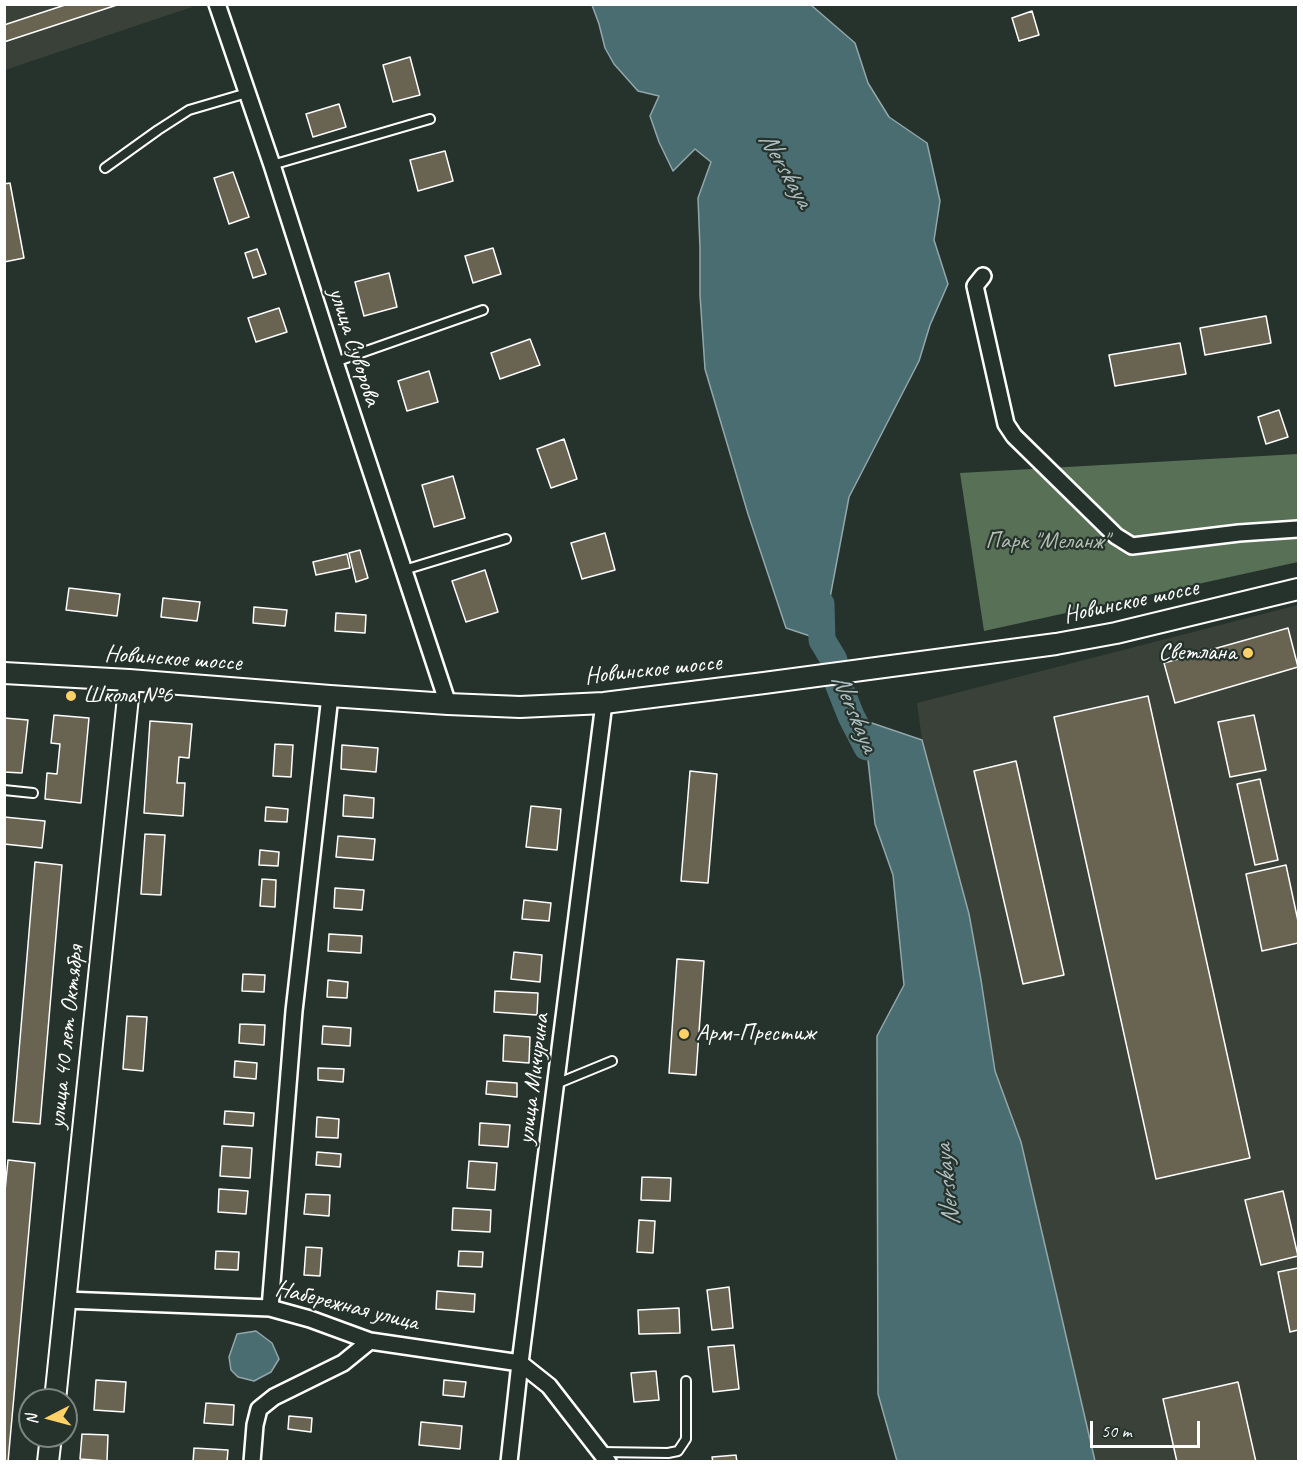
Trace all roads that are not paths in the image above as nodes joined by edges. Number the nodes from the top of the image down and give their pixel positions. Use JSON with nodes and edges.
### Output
{"nodes":[{"id":1,"x":217,"y":4,"type":"edge"},
{"id":2,"x":248,"y":93,"type":"junction"},
{"id":3,"x":430,"y":119,"type":"dead end"},
{"id":4,"x":272,"y":165,"type":"junction"},
{"id":5,"x":105,"y":168,"type":"dead end"},
{"id":6,"x":983,"y":276,"type":"dead end"},
{"id":7,"x":483,"y":310,"type":"dead end"},
{"id":8,"x":335,"y":362,"type":"junction"},
{"id":9,"x":1299,"y":529,"type":"edge"},
{"id":10,"x":506,"y":539,"type":"dead end"},
{"id":11,"x":404,"y":570,"type":"junction"},
{"id":12,"x":1299,"y":590,"type":"edge"},
{"id":13,"x":4,"y":673,"type":"edge"},
{"id":14,"x":129,"y":680,"type":"junction"},
{"id":15,"x":330,"y":696,"type":"junction"},
{"id":16,"x":604,"y":703,"type":"junction"},
{"id":17,"x":448,"y":704,"type":"junction"},
{"id":18,"x":4,"y":790,"type":"edge"},
{"id":19,"x":33,"y":793,"type":"dead end"},
{"id":20,"x":612,"y":1061,"type":"dead end"},
{"id":21,"x":556,"y":1084,"type":"junction"},
{"id":22,"x":65,"y":1300,"type":"junction"},
{"id":23,"x":270,"y":1308,"type":"junction"},
{"id":24,"x":370,"y":1341,"type":"junction"},
{"id":25,"x":519,"y":1363,"type":"junction"},
{"id":26,"x":686,"y":1381,"type":"dead end"},
{"id":27,"x":56,"y":1388,"type":"edge"},
{"id":28,"x":605,"y":1457,"type":"edge"},
{"id":29,"x":252,"y":1461,"type":"edge"},
{"id":30,"x":509,"y":1461,"type":"edge"}],
"edges":[{"from":1,"to":2,"type":"street","name":"улица Суворова"},
{"from":2,"to":4,"type":"street","name":"улица Суворова"},
{"from":2,"to":5,"type":"lane"},
{"from":3,"to":4,"type":"lane"},
{"from":4,"to":8,"type":"street","name":"улица Суворова"},
{"from":6,"to":9,"type":"street"},
{"from":7,"to":8,"type":"lane"},
{"from":8,"to":11,"type":"street","name":"улица Суворова"},
{"from":10,"to":11,"type":"lane"},
{"from":11,"to":17,"type":"street","name":"улица Суворова"},
{"from":12,"to":16,"type":"street","name":"Новинское шоссе"},
{"from":13,"to":14,"type":"street","name":"Новинское шоссе"},
{"from":14,"to":15,"type":"street","name":"Новинское шоссе"},
{"from":14,"to":22,"type":"street","name":"улица 40 лет Октября"},
{"from":15,"to":17,"type":"street","name":"Новинское шоссе"},
{"from":15,"to":23,"type":"street"},
{"from":16,"to":17,"type":"street","name":"Новинское шоссе"},
{"from":16,"to":21,"type":"street","name":"улица Мичурина"},
{"from":18,"to":19,"type":"lane"},
{"from":20,"to":21,"type":"lane"},
{"from":21,"to":25,"type":"street","name":"улица Мичурина"},
{"from":22,"to":23,"type":"street","name":"Набережная улица"},
{"from":22,"to":27,"type":"street","name":"улица 40 лет Октября"},
{"from":23,"to":24,"type":"street","name":"Набережная улица"},
{"from":24,"to":25,"type":"street","name":"Набережная улица"},
{"from":24,"to":29,"type":"street"},
{"from":25,"to":28,"type":"street","name":"Набережная улица"},
{"from":25,"to":30,"type":"street","name":"улица Мичурина"},
{"from":26,"to":28,"type":"lane"}]}
